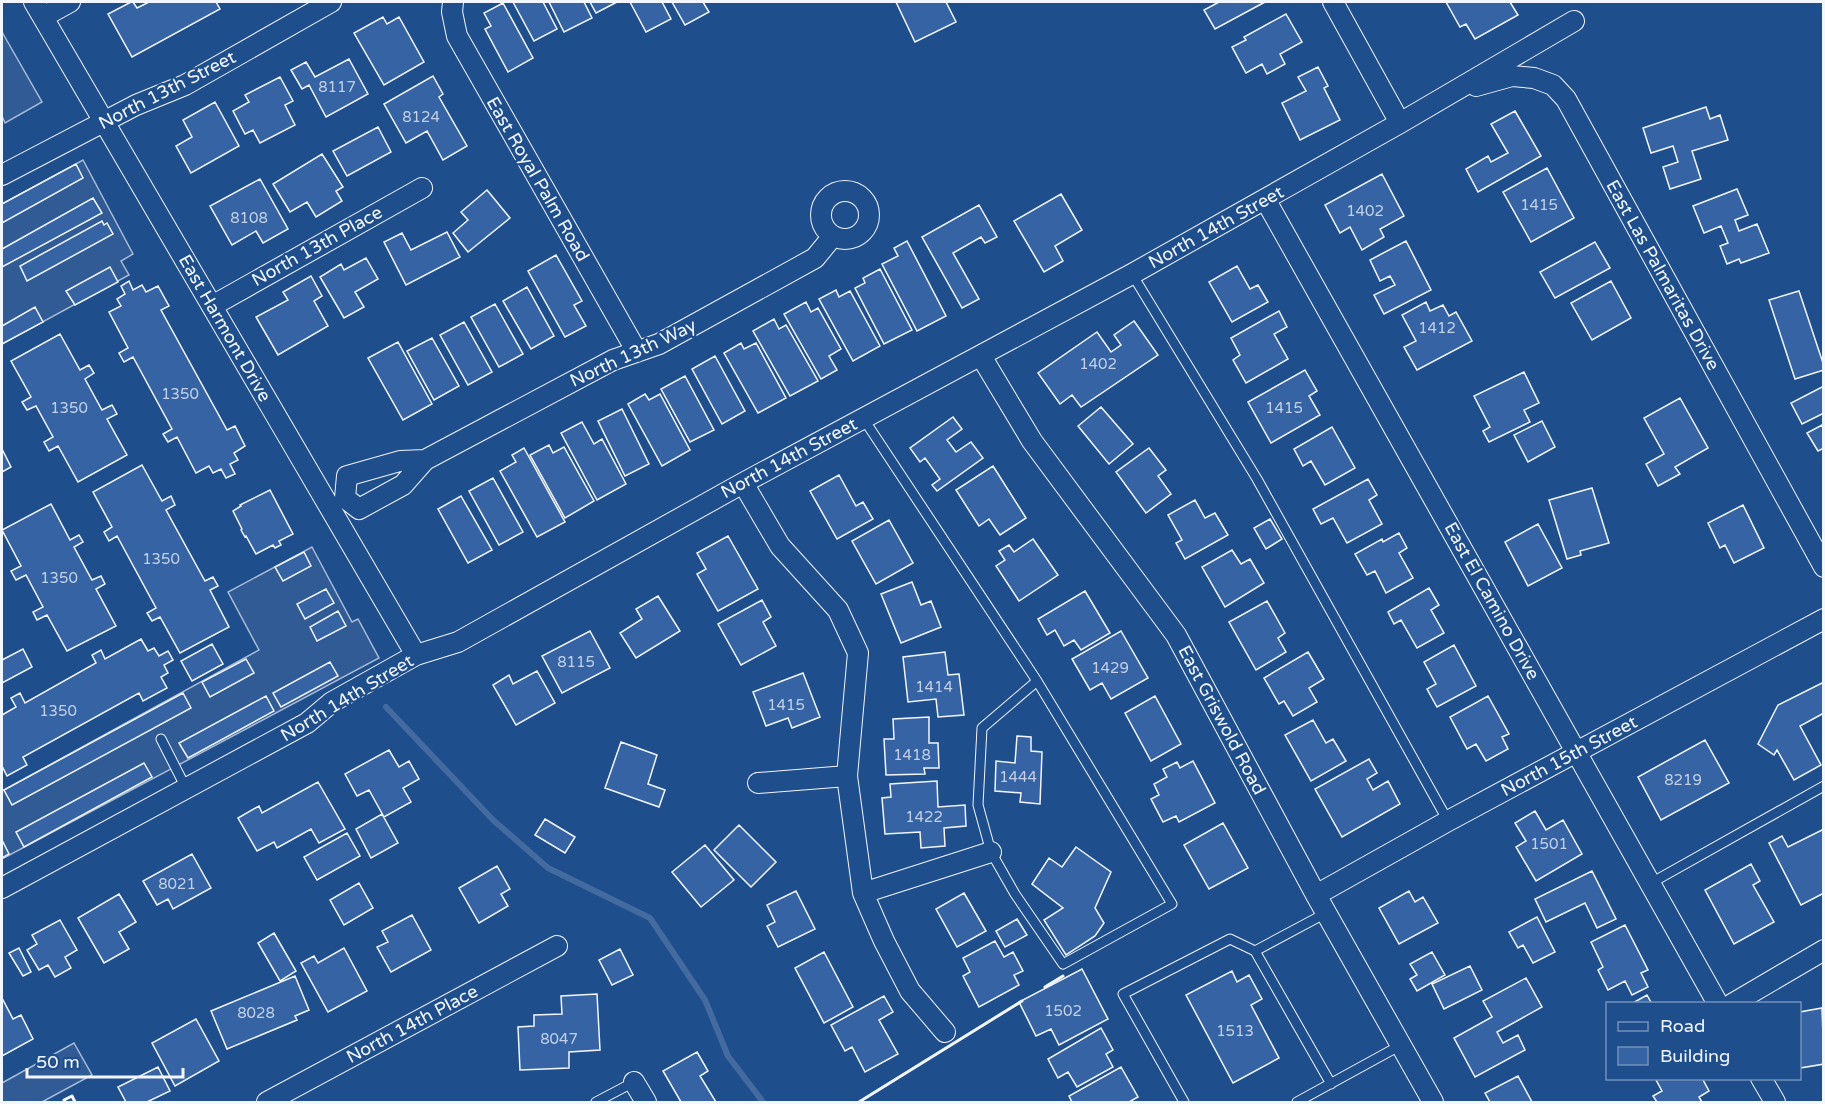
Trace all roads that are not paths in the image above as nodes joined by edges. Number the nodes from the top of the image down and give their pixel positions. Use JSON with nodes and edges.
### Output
{"nodes":[{"id":1,"x":70,"y":2,"type":"edge"},
{"id":2,"x":331,"y":2,"type":"edge"},
{"id":3,"x":453,"y":2,"type":"edge"},
{"id":4,"x":1333,"y":2,"type":"edge"},
{"id":5,"x":39,"y":9,"type":"edge"},
{"id":6,"x":1574,"y":21,"type":"dead end"},
{"id":7,"x":1445,"y":96,"type":"junction"},
{"id":8,"x":105,"y":122,"type":"junction"},
{"id":9,"x":1400,"y":123,"type":"junction"},
{"id":10,"x":2,"y":175,"type":"edge"},
{"id":11,"x":423,"y":188,"type":"dead end"},
{"id":12,"x":1266,"y":199,"type":"junction"},
{"id":13,"x":833,"y":236,"type":"dead end"},
{"id":14,"x":1132,"y":274,"type":"junction"},
{"id":15,"x":212,"y":306,"type":"junction"},
{"id":16,"x":637,"y":352,"type":"junction"},
{"id":17,"x":981,"y":356,"type":"junction"},
{"id":18,"x":863,"y":418,"type":"junction"},
{"id":19,"x":425,"y":460,"type":"junction"},
{"id":20,"x":743,"y":483,"type":"junction"},
{"id":21,"x":337,"y":502,"type":"junction"},
{"id":22,"x":1824,"y":567,"type":"edge"},
{"id":23,"x":1824,"y":619,"type":"edge"},
{"id":24,"x":416,"y":655,"type":"junction"},
{"id":25,"x":1037,"y":681,"type":"junction"},
{"id":26,"x":161,"y":739,"type":"dead end"},
{"id":27,"x":1577,"y":752,"type":"junction"},
{"id":28,"x":847,"y":776,"type":"junction"},
{"id":29,"x":758,"y":783,"type":"dead end"},
{"id":30,"x":1824,"y":786,"type":"edge"},
{"id":31,"x":186,"y":788,"type":"junction"},
{"id":32,"x":1448,"y":821,"type":"junction"},
{"id":33,"x":991,"y":852,"type":"junction"},
{"id":34,"x":1651,"y":883,"type":"junction"},
{"id":35,"x":2,"y":888,"type":"edge"},
{"id":36,"x":863,"y":893,"type":"junction"},
{"id":37,"x":1316,"y":895,"type":"junction"},
{"id":38,"x":1326,"y":913,"type":"junction"},
{"id":39,"x":557,"y":946,"type":"dead end"},
{"id":40,"x":1824,"y":950,"type":"edge"},
{"id":41,"x":1255,"y":951,"type":"junction"},
{"id":42,"x":1718,"y":1002,"type":"edge"},
{"id":43,"x":1735,"y":1002,"type":"edge"},
{"id":44,"x":945,"y":1032,"type":"dead end"},
{"id":45,"x":1401,"y":1045,"type":"junction"},
{"id":46,"x":1762,"y":1080,"type":"edge"},
{"id":47,"x":634,"y":1082,"type":"joint"},
{"id":48,"x":1330,"y":1084,"type":"junction"},
{"id":49,"x":267,"y":1102,"type":"edge"},
{"id":50,"x":596,"y":1102,"type":"edge"},
{"id":51,"x":646,"y":1102,"type":"edge"},
{"id":52,"x":1184,"y":1102,"type":"edge"},
{"id":53,"x":1298,"y":1102,"type":"edge"},
{"id":54,"x":1433,"y":1102,"type":"edge"},
{"id":55,"x":1775,"y":1102,"type":"edge"}],
"edges":[{"from":1,"to":5,"type":"street"},
{"from":2,"to":8,"type":"street","name":"North 13th Street"},
{"from":3,"to":16,"type":"street","name":"East Royal Palm Road"},
{"from":4,"to":9,"type":"street"},
{"from":5,"to":8,"type":"street","name":"East Harmont Drive"},
{"from":6,"to":7,"type":"street","name":"North 14th Street"},
{"from":7,"to":9,"type":"street","name":"North 14th Street"},
{"from":7,"to":22,"type":"street","name":"East Las Palmaritas Drive"},
{"from":8,"to":10,"type":"street","name":"North 13th Street"},
{"from":8,"to":15,"type":"street","name":"East Harmont Drive"},
{"from":9,"to":12,"type":"street","name":"North 14th Street"},
{"from":11,"to":15,"type":"street","name":"North 13th Place"},
{"from":12,"to":14,"type":"street","name":"North 14th Street"},
{"from":12,"to":27,"type":"street","name":"East El Camino Drive"},
{"from":13,"to":16,"type":"street","name":"North 13th Way"},
{"from":14,"to":17,"type":"street","name":"North 14th Street"},
{"from":14,"to":32,"type":"lane"},
{"from":15,"to":21,"type":"street","name":"East Harmont Drive"},
{"from":16,"to":19,"type":"street","name":"North 13th Way"},
{"from":17,"to":18,"type":"street","name":"North 14th Street"},
{"from":17,"to":37,"type":"street","name":"East Griswold Road"},
{"from":18,"to":20,"type":"street","name":"North 14th Street"},
{"from":18,"to":25,"type":"lane"},
{"from":19,"to":21,"type":"street","name":"North 13th Way"},
{"from":19,"to":21,"type":"street","name":"North 13th Way"},
{"from":20,"to":24,"type":"street","name":"North 14th Street"},
{"from":20,"to":28,"type":"street"},
{"from":21,"to":24,"type":"street","name":"East Harmont Drive"},
{"from":23,"to":27,"type":"street","name":"North 15th Street"},
{"from":24,"to":31,"type":"street","name":"North 14th Street"},
{"from":25,"to":33,"type":"lane"},
{"from":25,"to":33,"type":"lane"},
{"from":26,"to":31,"type":"lane"},
{"from":27,"to":32,"type":"street","name":"North 15th Street"},
{"from":27,"to":34,"type":"street","name":"East El Camino Drive"},
{"from":28,"to":29,"type":"street"},
{"from":28,"to":36,"type":"street"},
{"from":30,"to":34,"type":"lane"},
{"from":31,"to":35,"type":"street","name":"North 14th Street"},
{"from":32,"to":37,"type":"street","name":"North 15th Street"},
{"from":33,"to":36,"type":"street"},
{"from":34,"to":42,"type":"street","name":"East El Camino Drive"},
{"from":36,"to":44,"type":"street"},
{"from":37,"to":38,"type":"street","name":"East Griswold Road"},
{"from":38,"to":41,"type":"lane"},
{"from":38,"to":45,"type":"street","name":"East Griswold Road"},
{"from":39,"to":49,"type":"street","name":"North 14th Place"},
{"from":40,"to":43,"type":"street"},
{"from":41,"to":48,"type":"lane"},
{"from":41,"to":52,"type":"lane"},
{"from":45,"to":48,"type":"lane"},
{"from":45,"to":54,"type":"street","name":"East Griswold Road"},
{"from":46,"to":55,"type":"street"},
{"from":47,"to":50,"type":"lane"},
{"from":47,"to":51,"type":"street"},
{"from":48,"to":53,"type":"lane"}]}
